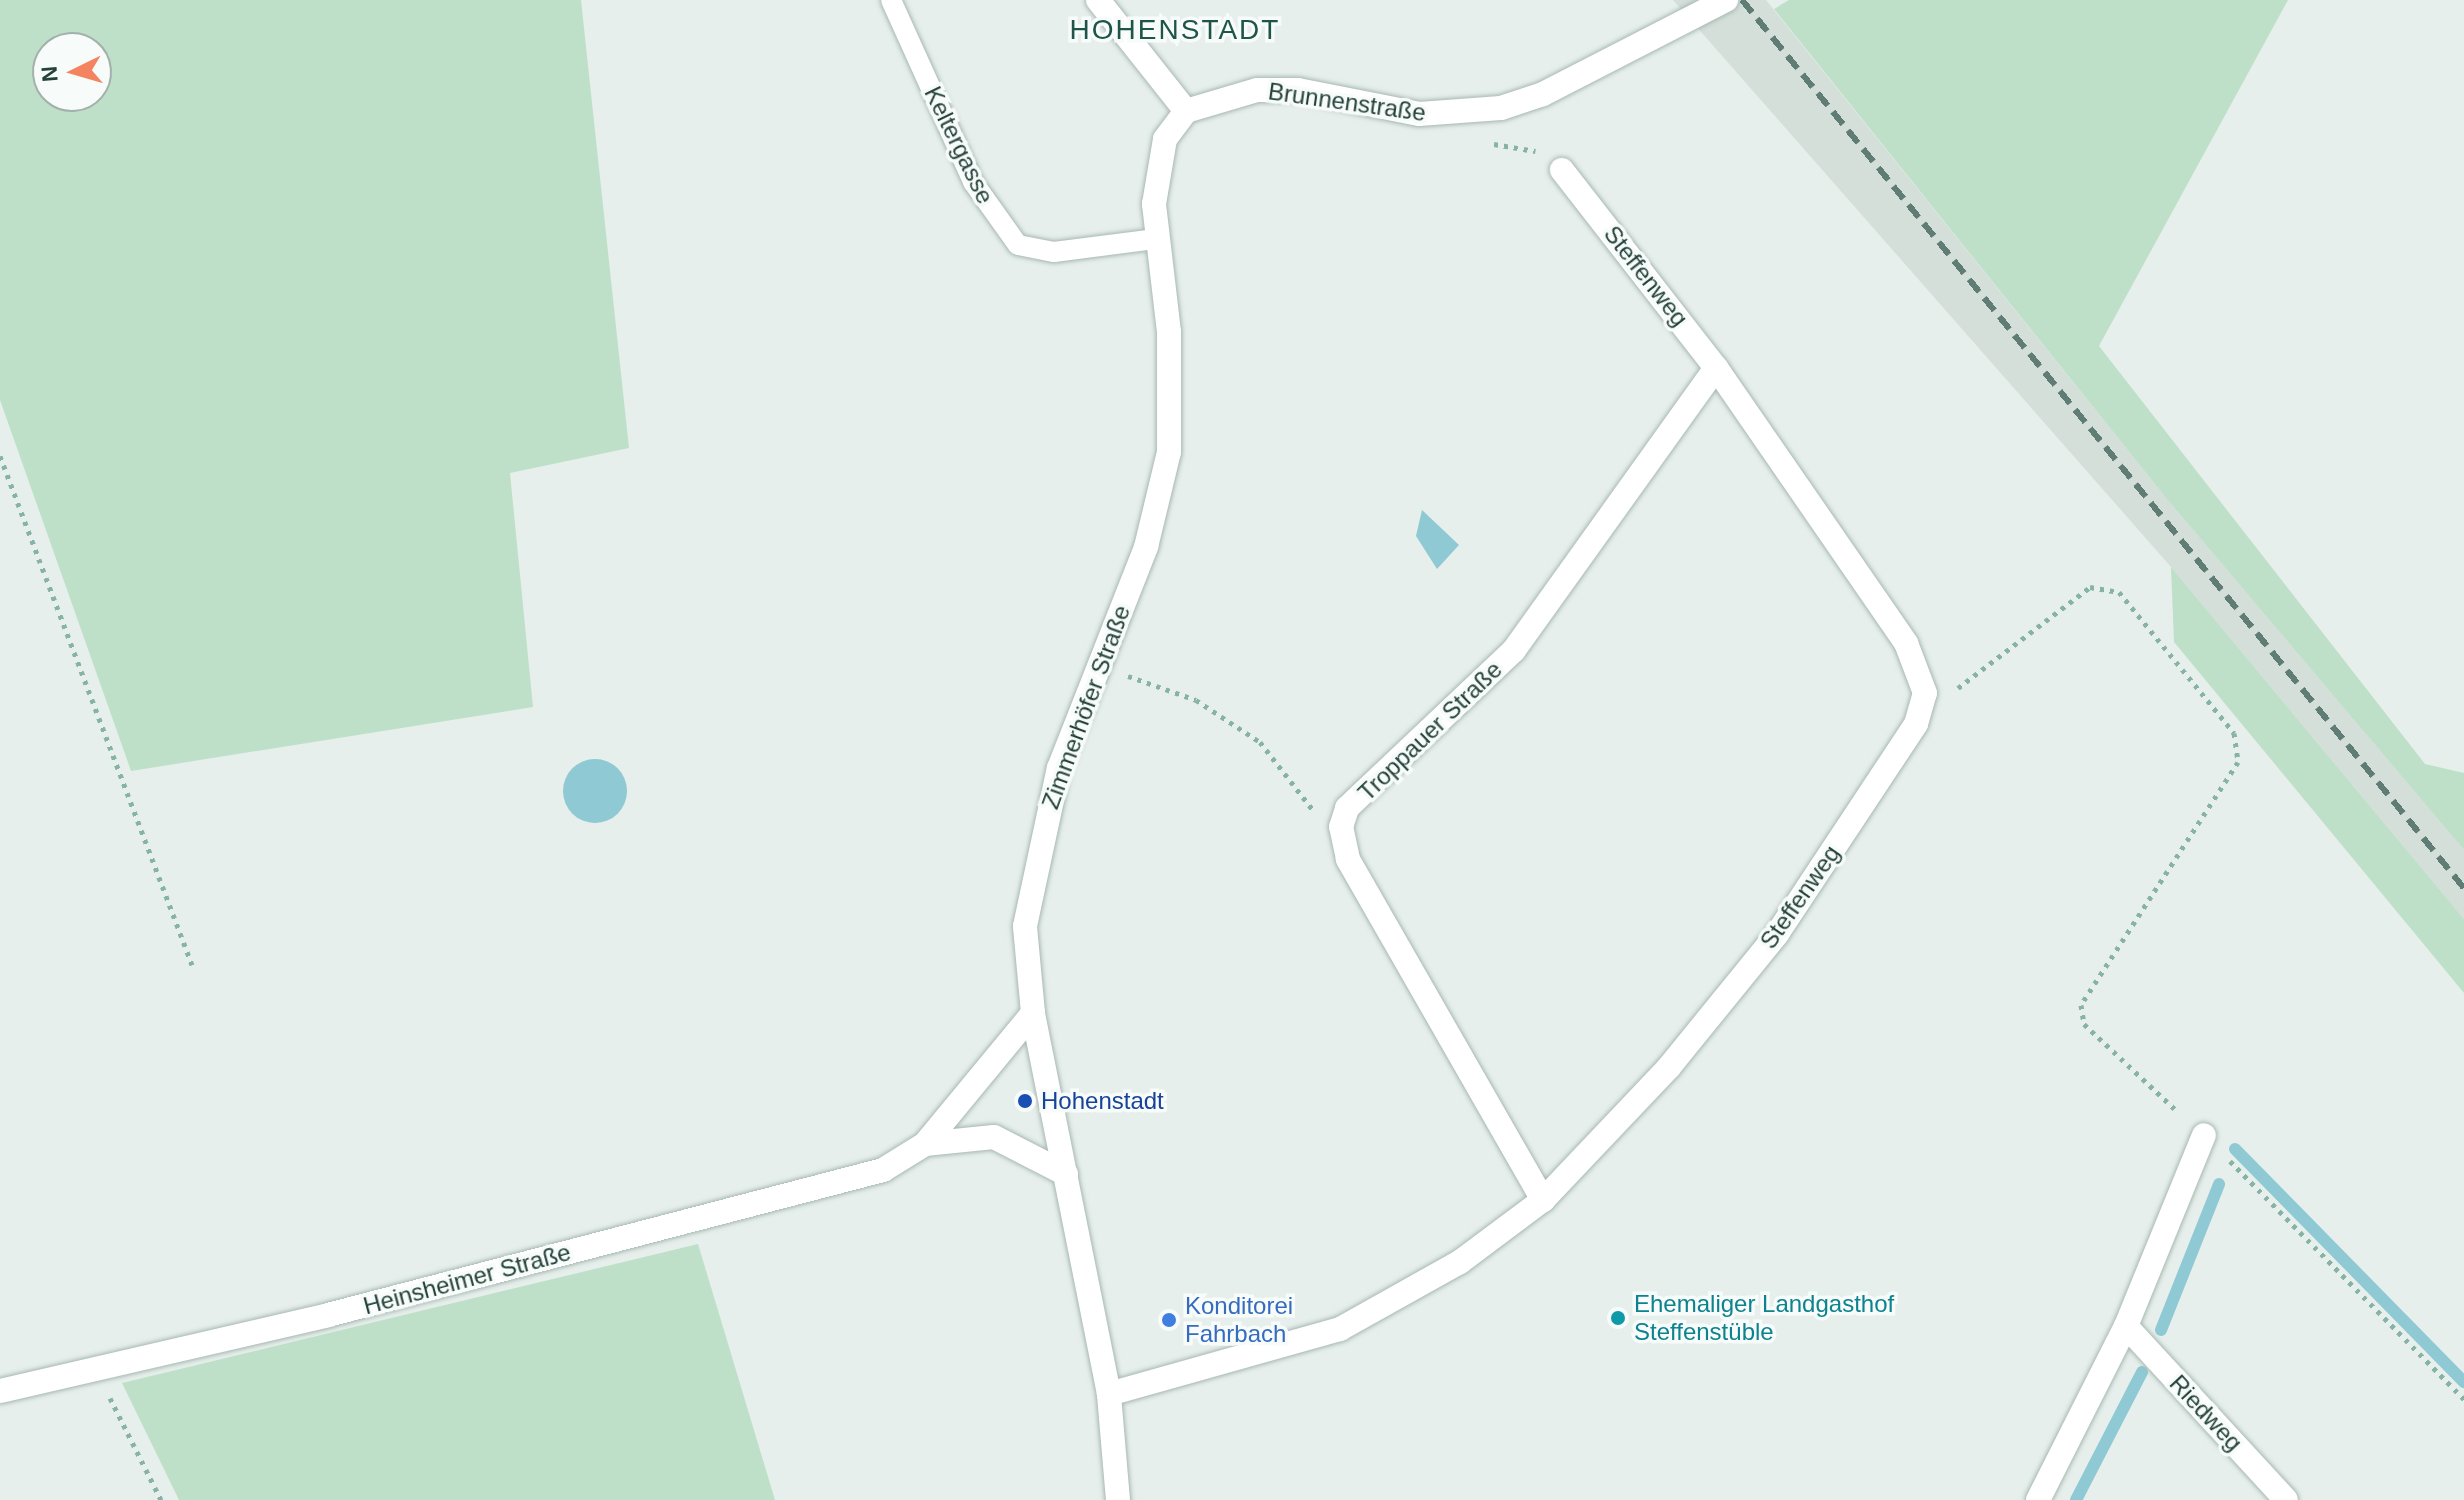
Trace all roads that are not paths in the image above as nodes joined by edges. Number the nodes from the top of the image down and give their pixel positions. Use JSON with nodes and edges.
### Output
{"nodes":[{"id":1,"x":891,"y":0,"type":"edge"},
{"id":2,"x":1098,"y":0,"type":"edge"},
{"id":3,"x":1726,"y":0,"type":"edge"},
{"id":4,"x":1186,"y":111,"type":"junction"},
{"id":5,"x":1562,"y":170,"type":"dead end"},
{"id":6,"x":1156,"y":239,"type":"junction"},
{"id":7,"x":1716,"y":368,"type":"junction"},
{"id":8,"x":1033,"y":1013,"type":"junction"},
{"id":9,"x":2204,"y":1135,"type":"road end"},
{"id":10,"x":925,"y":1144,"type":"junction"},
{"id":11,"x":1066,"y":1174,"type":"junction"},
{"id":12,"x":1543,"y":1200,"type":"junction"},
{"id":13,"x":2126,"y":1326,"type":"junction"},
{"id":14,"x":0,"y":1391,"type":"edge"},
{"id":15,"x":1109,"y":1394,"type":"junction"},
{"id":16,"x":1118,"y":1500,"type":"edge"},
{"id":17,"x":2038,"y":1500,"type":"edge"},
{"id":18,"x":2286,"y":1500,"type":"edge"}],
"edges":[{"from":1,"to":6,"type":"lane","name":"Keltergasse"},
{"from":2,"to":4,"type":"street"},
{"from":3,"to":4,"type":"street","name":"Brunnenstraße"},
{"from":4,"to":6,"type":"street","name":"Zimmerhöfer Straße"},
{"from":5,"to":7,"type":"street","name":"Steffenweg"},
{"from":6,"to":8,"type":"street","name":"Zimmerhöfer Straße"},
{"from":7,"to":12,"type":"street","name":"Troppauer Straße"},
{"from":7,"to":12,"type":"street","name":"Steffenweg"},
{"from":8,"to":10,"type":"street","name":"Heinsheimer Straße"},
{"from":8,"to":11,"type":"street","name":"Zimmerhöfer Straße"},
{"from":9,"to":13,"type":"street"},
{"from":10,"to":11,"type":"street","name":"Heinsheimer Straße"},
{"from":10,"to":14,"type":"street","name":"Heinsheimer Straße"},
{"from":11,"to":15,"type":"street","name":"Zimmerhöfer Straße"},
{"from":12,"to":15,"type":"street","name":"Steffenweg"},
{"from":13,"to":17,"type":"street"},
{"from":13,"to":18,"type":"street","name":"Riedweg"},
{"from":15,"to":16,"type":"street","name":"Zimmerhöfer Straße"}]}
